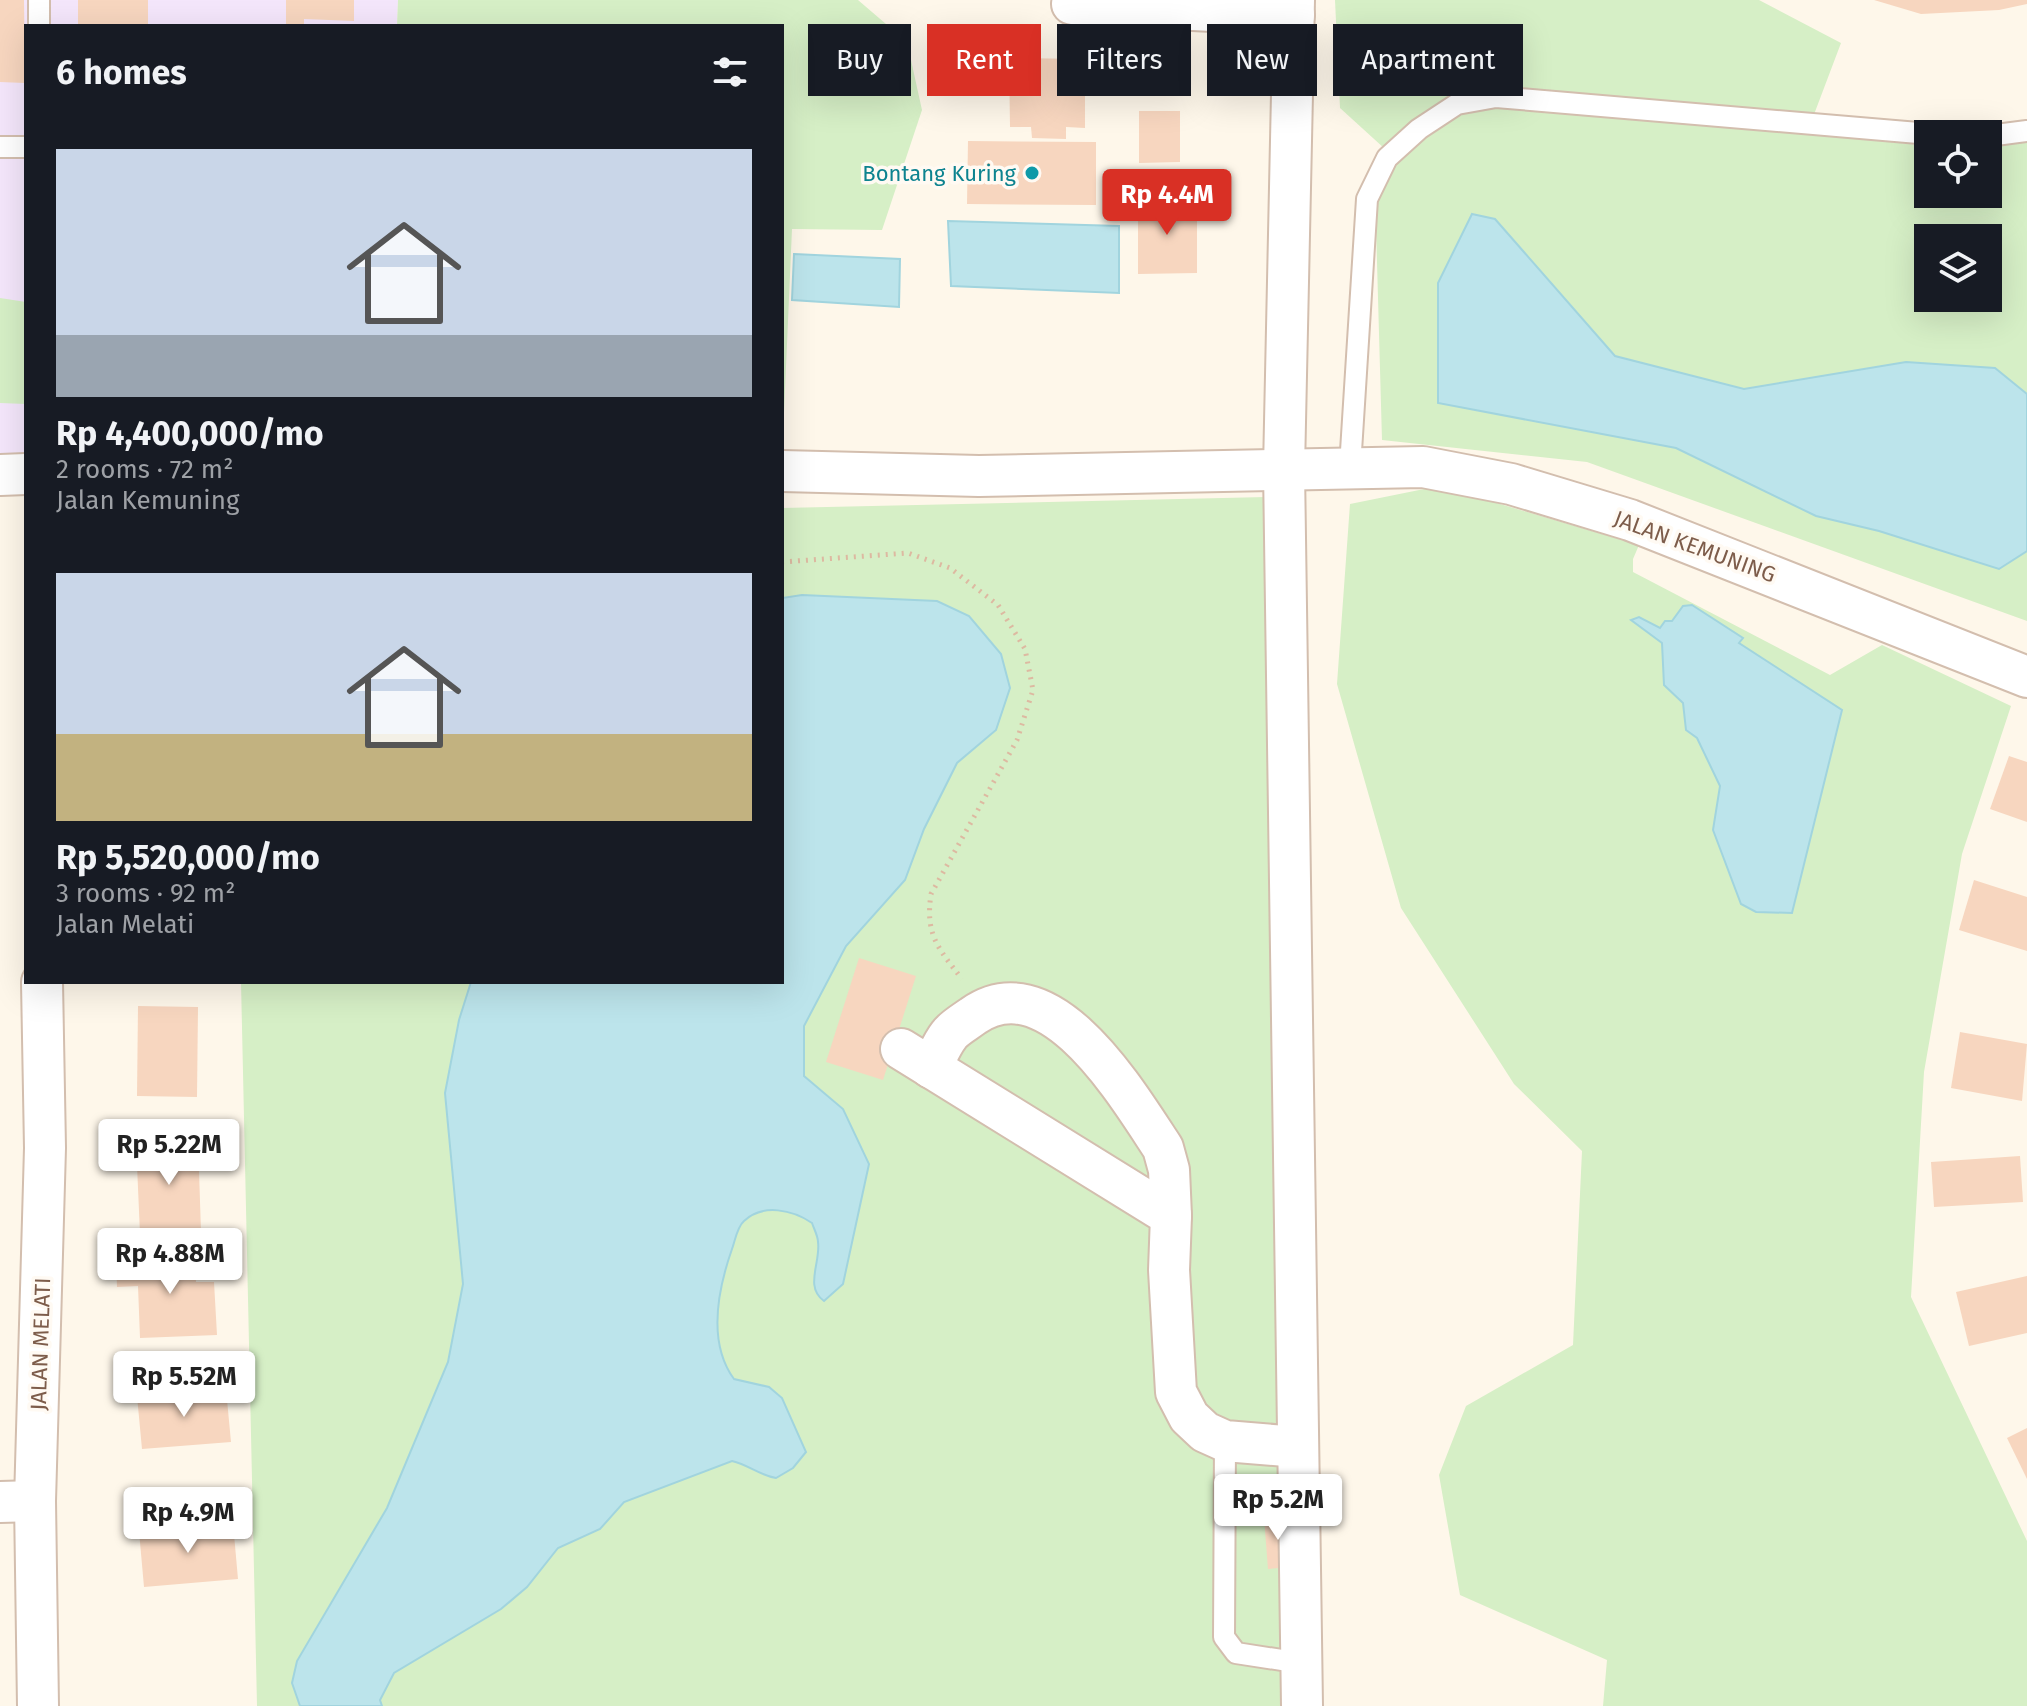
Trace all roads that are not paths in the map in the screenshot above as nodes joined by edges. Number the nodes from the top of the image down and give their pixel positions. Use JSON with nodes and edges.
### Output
{"nodes":[{"id":1,"x":39,"y":0,"type":"edge"},
{"id":2,"x":1072,"y":4,"type":"dead end"},
{"id":3,"x":1294,"y":7,"type":"edge"},
{"id":4,"x":39,"y":24,"type":"edge"},
{"id":5,"x":2027,"y":131,"type":"edge"},
{"id":6,"x":1914,"y":133,"type":"edge"},
{"id":7,"x":2002,"y":134,"type":"edge"},
{"id":8,"x":0,"y":147,"type":"edge"},
{"id":9,"x":24,"y":147,"type":"edge"},
{"id":10,"x":1350,"y":467,"type":"junction"},
{"id":11,"x":1284,"y":469,"type":"junction"},
{"id":12,"x":784,"y":471,"type":"edge"},
{"id":13,"x":24,"y":474,"type":"edge"},
{"id":14,"x":0,"y":475,"type":"edge"},
{"id":15,"x":2027,"y":677,"type":"edge"},
{"id":16,"x":42,"y":984,"type":"edge"},
{"id":17,"x":1171,"y":1216,"type":"junction"},
{"id":18,"x":1225,"y":1441,"type":"junction"},
{"id":19,"x":1298,"y":1447,"type":"junction"},
{"id":20,"x":17,"y":1502,"type":"edge"},
{"id":21,"x":1301,"y":1663,"type":"junction"},
{"id":22,"x":38,"y":1706,"type":"edge"},
{"id":23,"x":1302,"y":1706,"type":"edge"}],
"edges":[{"from":1,"to":4,"type":"lane"},
{"from":2,"to":3,"type":"street"},
{"from":3,"to":11,"type":"street"},
{"from":5,"to":7,"type":"lane"},
{"from":6,"to":10,"type":"lane"},
{"from":8,"to":9,"type":"lane"},
{"from":10,"to":11,"type":"street","name":"JALAN KEMUNING"},
{"from":10,"to":15,"type":"street","name":"JALAN KEMUNING"},
{"from":11,"to":12,"type":"street","name":"JALAN KEMUNING"},
{"from":11,"to":19,"type":"street"},
{"from":13,"to":14,"type":"street"},
{"from":16,"to":20,"type":"street","name":"JALAN MELATI"},
{"from":17,"to":17,"type":"street"},
{"from":17,"to":18,"type":"street"},
{"from":18,"to":19,"type":"street"},
{"from":18,"to":21,"type":"lane"},
{"from":19,"to":21,"type":"street"},
{"from":20,"to":22,"type":"street","name":"JALAN MELATI"},
{"from":21,"to":23,"type":"street"}]}
